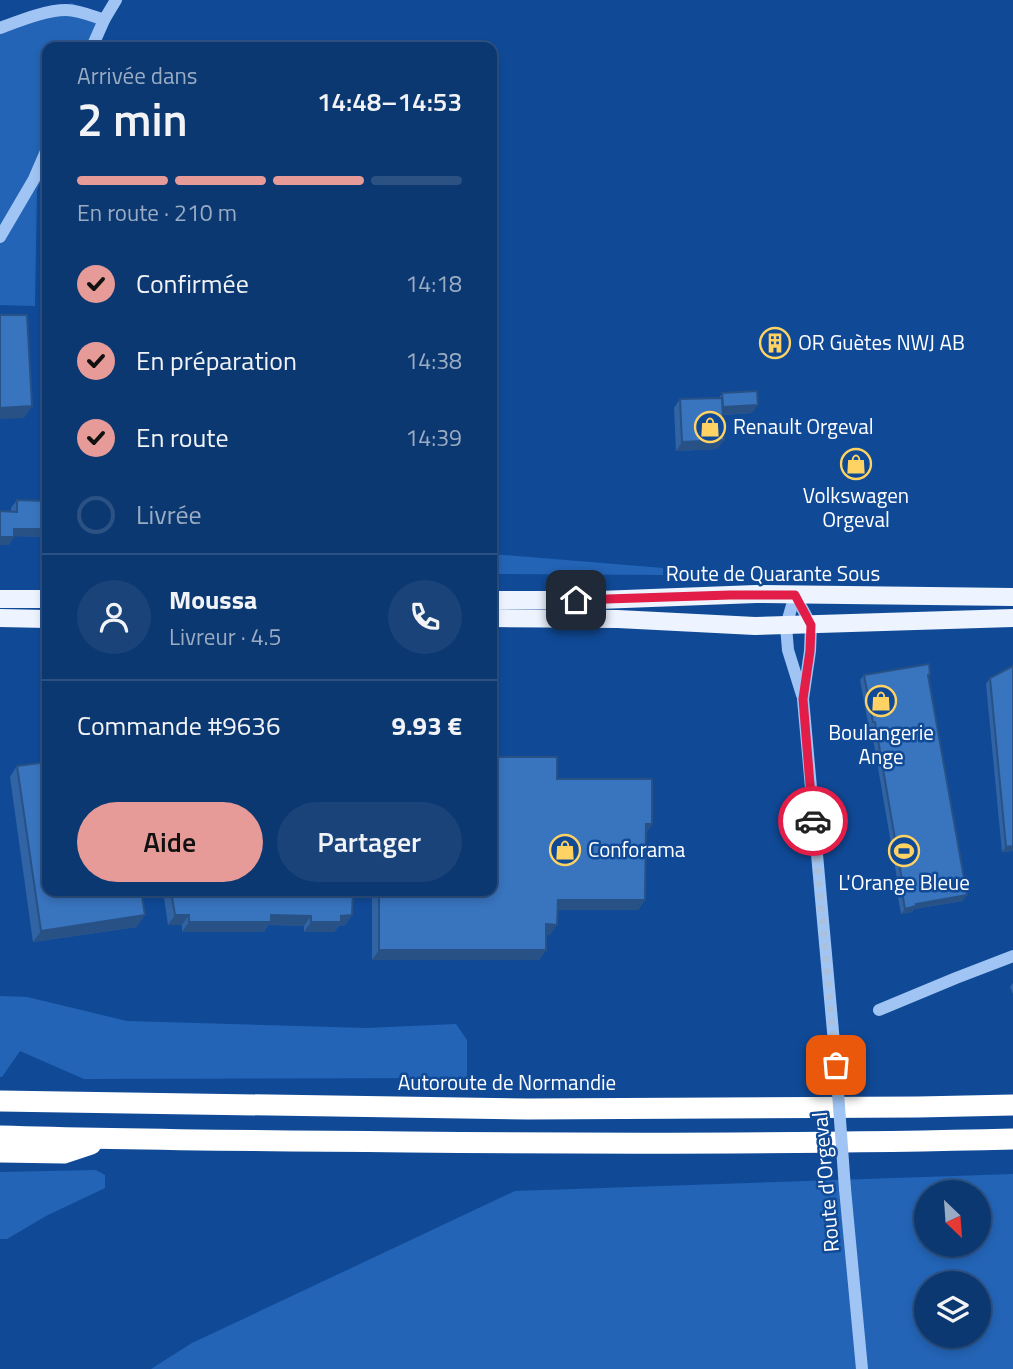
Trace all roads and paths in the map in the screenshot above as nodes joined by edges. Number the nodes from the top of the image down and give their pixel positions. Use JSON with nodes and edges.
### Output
{"nodes":[{"id":1,"x":116,"y":0,"type":"edge"},
{"id":2,"x":104,"y":20,"type":"junction"},
{"id":3,"x":0,"y":28,"type":"edge"},
{"id":4,"x":94,"y":42,"type":"edge"},
{"id":5,"x":42,"y":161,"type":"edge"},
{"id":6,"x":0,"y":237,"type":"edge"},
{"id":7,"x":795,"y":595,"type":"junction"},
{"id":8,"x":1013,"y":597,"type":"edge"},
{"id":9,"x":0,"y":598,"type":"edge"},
{"id":10,"x":42,"y":599,"type":"edge"},
{"id":11,"x":497,"y":600,"type":"edge"},
{"id":12,"x":0,"y":618,"type":"edge"},
{"id":13,"x":42,"y":618,"type":"edge"},
{"id":14,"x":497,"y":618,"type":"edge"},
{"id":15,"x":1013,"y":618,"type":"edge"},
{"id":16,"x":811,"y":625,"type":"junction"},
{"id":17,"x":786,"y":626,"type":"junction"},
{"id":18,"x":803,"y":699,"type":"junction"},
{"id":19,"x":1013,"y":956,"type":"edge"},
{"id":20,"x":879,"y":1010,"type":"dead end"},
{"id":21,"x":0,"y":1101,"type":"edge"},
{"id":22,"x":1013,"y":1105,"type":"edge"},
{"id":23,"x":0,"y":1136,"type":"edge"},
{"id":24,"x":105,"y":1139,"type":"junction"},
{"id":25,"x":1013,"y":1139,"type":"edge"},
{"id":26,"x":0,"y":1152,"type":"edge"},
{"id":27,"x":862,"y":1369,"type":"edge"}],
"edges":[{"from":1,"to":2,"type":"street"},
{"from":2,"to":3,"type":"street"},
{"from":2,"to":4,"type":"street"},
{"from":5,"to":6,"type":"street"},
{"from":7,"to":8,"type":"main road","name":"Route de Quarante Sous"},
{"from":7,"to":11,"type":"main road","name":"Route de Quarante Sous"},
{"from":7,"to":16,"type":"street"},
{"from":7,"to":17,"type":"street"},
{"from":9,"to":10,"type":"main road"},
{"from":12,"to":13,"type":"main road"},
{"from":14,"to":17,"type":"main road"},
{"from":15,"to":16,"type":"main road"},
{"from":16,"to":17,"type":"main road"},
{"from":16,"to":18,"type":"street","name":"Route d'Orgeval"},
{"from":17,"to":18,"type":"street","name":"Route d'Orgeval"},
{"from":18,"to":27,"type":"street","name":"Route d'Orgeval","bridge":true},
{"from":19,"to":20,"type":"street"},
{"from":21,"to":22,"type":"highway","name":"Autoroute de Normandie"},
{"from":23,"to":24,"type":"highway"},
{"from":24,"to":25,"type":"highway"},
{"from":24,"to":26,"type":"highway"}]}
